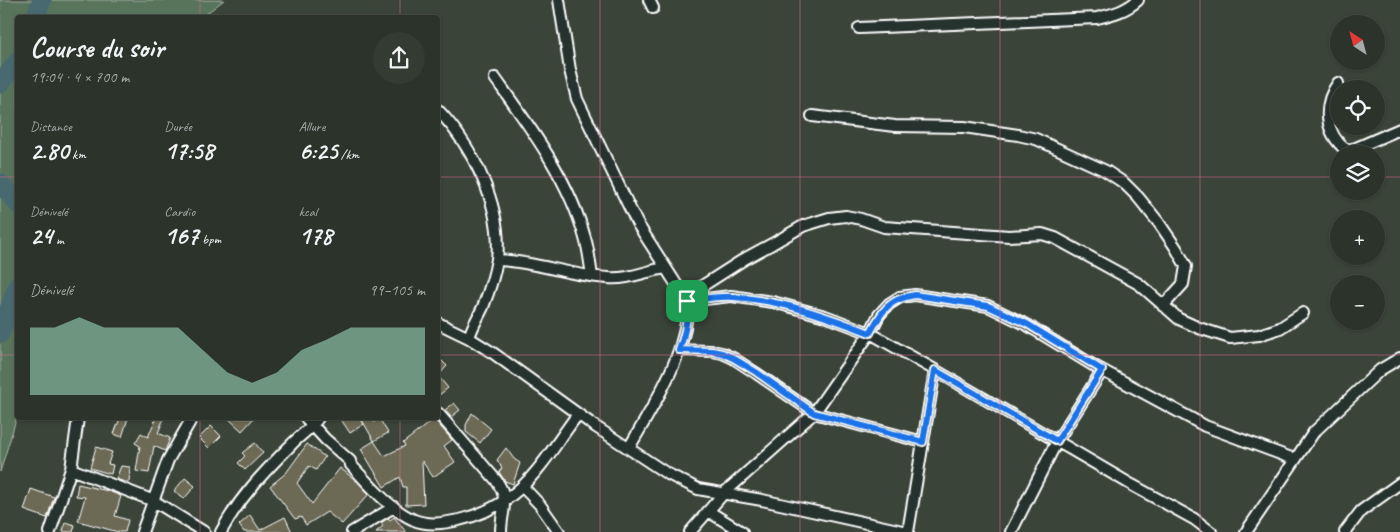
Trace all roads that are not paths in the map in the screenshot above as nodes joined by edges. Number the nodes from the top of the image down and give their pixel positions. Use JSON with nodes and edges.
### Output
{"nodes":[{"id":1,"x":558,"y":0,"type":"edge"},
{"id":2,"x":1138,"y":0,"type":"edge"},
{"id":3,"x":859,"y":28,"type":"dead end"},
{"id":4,"x":495,"y":78,"type":"dead end"},
{"id":5,"x":1330,"y":96,"type":"edge"},
{"id":6,"x":440,"y":113,"type":"edge"},
{"id":7,"x":812,"y":116,"type":"dead end"},
{"id":8,"x":1330,"y":122,"type":"edge"},
{"id":9,"x":1400,"y":129,"type":"edge"},
{"id":10,"x":1335,"y":135,"type":"edge"},
{"id":11,"x":497,"y":260,"type":"junction"},
{"id":12,"x":665,"y":268,"type":"junction"},
{"id":13,"x":592,"y":276,"type":"junction"},
{"id":14,"x":686,"y":299,"type":"junction"},
{"id":15,"x":1163,"y":306,"type":"junction"},
{"id":16,"x":1303,"y":313,"type":"dead end"},
{"id":17,"x":440,"y":324,"type":"edge"},
{"id":18,"x":870,"y":333,"type":"junction"},
{"id":19,"x":469,"y":338,"type":"junction"},
{"id":20,"x":679,"y":350,"type":"junction"},
{"id":21,"x":1400,"y":358,"type":"edge"},
{"id":22,"x":935,"y":370,"type":"junction"},
{"id":23,"x":1102,"y":370,"type":"junction"},
{"id":24,"x":814,"y":413,"type":"junction"},
{"id":25,"x":578,"y":414,"type":"junction"},
{"id":26,"x":440,"y":415,"type":"edge"},
{"id":27,"x":78,"y":420,"type":"edge"},
{"id":28,"x":191,"y":420,"type":"edge"},
{"id":29,"x":312,"y":420,"type":"edge"},
{"id":30,"x":1057,"y":441,"type":"junction"},
{"id":31,"x":923,"y":442,"type":"junction"},
{"id":32,"x":629,"y":448,"type":"junction"},
{"id":33,"x":1294,"y":459,"type":"junction"},
{"id":34,"x":71,"y":468,"type":"junction"},
{"id":35,"x":1400,"y":483,"type":"edge"},
{"id":36,"x":523,"y":487,"type":"junction"},
{"id":37,"x":724,"y":493,"type":"junction"},
{"id":38,"x":154,"y":501,"type":"junction"},
{"id":39,"x":505,"y":501,"type":"junction"},
{"id":40,"x":394,"y":507,"type":"junction"},
{"id":41,"x":708,"y":511,"type":"junction"},
{"id":42,"x":445,"y":527,"type":"edge"},
{"id":43,"x":50,"y":532,"type":"edge"},
{"id":44,"x":142,"y":532,"type":"edge"},
{"id":45,"x":204,"y":532,"type":"edge"},
{"id":46,"x":221,"y":532,"type":"edge"},
{"id":47,"x":352,"y":532,"type":"edge"},
{"id":48,"x":501,"y":532,"type":"edge"},
{"id":49,"x":559,"y":532,"type":"edge"},
{"id":50,"x":690,"y":532,"type":"edge"},
{"id":51,"x":742,"y":532,"type":"edge"},
{"id":52,"x":908,"y":532,"type":"edge"},
{"id":53,"x":1012,"y":532,"type":"edge"},
{"id":54,"x":1211,"y":532,"type":"edge"},
{"id":55,"x":1246,"y":532,"type":"edge"},
{"id":56,"x":1345,"y":532,"type":"edge"}],
"edges":[{"from":1,"to":12,"type":"street"},
{"from":2,"to":3,"type":"street"},
{"from":4,"to":13,"type":"street"},
{"from":5,"to":8,"type":"street"},
{"from":6,"to":11,"type":"street"},
{"from":7,"to":15,"type":"street"},
{"from":9,"to":10,"type":"street"},
{"from":11,"to":13,"type":"street"},
{"from":11,"to":19,"type":"street"},
{"from":12,"to":13,"type":"street"},
{"from":12,"to":14,"type":"street"},
{"from":14,"to":15,"type":"street"},
{"from":14,"to":18,"type":"street"},
{"from":14,"to":20,"type":"street"},
{"from":15,"to":16,"type":"street"},
{"from":17,"to":19,"type":"street"},
{"from":18,"to":22,"type":"street"},
{"from":18,"to":23,"type":"street"},
{"from":18,"to":24,"type":"street"},
{"from":19,"to":25,"type":"street"},
{"from":20,"to":24,"type":"street"},
{"from":20,"to":32,"type":"street"},
{"from":21,"to":33,"type":"street"},
{"from":22,"to":30,"type":"street"},
{"from":22,"to":31,"type":"street"},
{"from":23,"to":30,"type":"street"},
{"from":23,"to":33,"type":"street"},
{"from":24,"to":31,"type":"street"},
{"from":24,"to":37,"type":"street"},
{"from":25,"to":32,"type":"street"},
{"from":25,"to":36,"type":"street"},
{"from":26,"to":39,"type":"street"},
{"from":27,"to":34,"type":"street"},
{"from":28,"to":38,"type":"street"},
{"from":29,"to":40,"type":"street"},
{"from":29,"to":46,"type":"street"},
{"from":30,"to":53,"type":"street"},
{"from":30,"to":54,"type":"street"},
{"from":31,"to":52,"type":"street"},
{"from":32,"to":37,"type":"street"},
{"from":33,"to":55,"type":"street"},
{"from":34,"to":38,"type":"street"},
{"from":34,"to":43,"type":"street"},
{"from":35,"to":56,"type":"street"},
{"from":36,"to":39,"type":"street"},
{"from":36,"to":49,"type":"street"},
{"from":37,"to":41,"type":"street"},
{"from":37,"to":52,"type":"street"},
{"from":38,"to":44,"type":"street"},
{"from":38,"to":45,"type":"street"},
{"from":39,"to":42,"type":"street"},
{"from":39,"to":48,"type":"street"},
{"from":40,"to":42,"type":"street"},
{"from":40,"to":47,"type":"street"},
{"from":41,"to":50,"type":"street"},
{"from":41,"to":51,"type":"street"}]}
